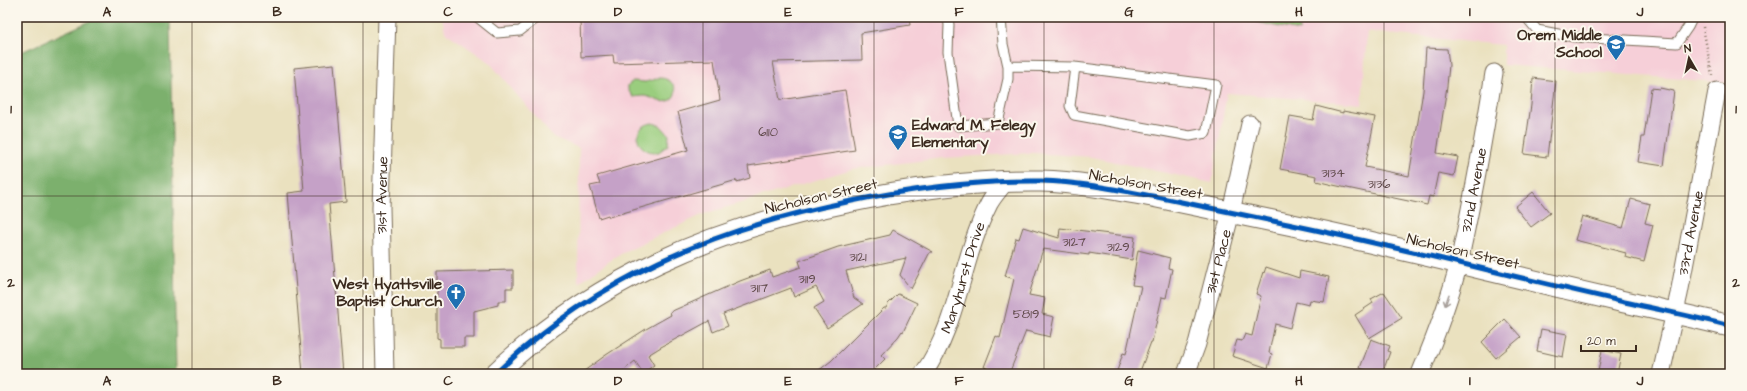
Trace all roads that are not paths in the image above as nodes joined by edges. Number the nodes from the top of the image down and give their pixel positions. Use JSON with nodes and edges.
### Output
{"nodes":[{"id":1,"x":387,"y":17,"type":"edge"},
{"id":2,"x":477,"y":17,"type":"edge"},
{"id":3,"x":538,"y":17,"type":"edge"},
{"id":4,"x":948,"y":17,"type":"edge"},
{"id":5,"x":1001,"y":17,"type":"edge"},
{"id":6,"x":1526,"y":17,"type":"edge"},
{"id":7,"x":1692,"y":17,"type":"edge"},
{"id":8,"x":1008,"y":66,"type":"junction"},
{"id":9,"x":1075,"y":67,"type":"junction"},
{"id":10,"x":1494,"y":73,"type":"dead end"},
{"id":11,"x":1715,"y":87,"type":"road end"},
{"id":12,"x":1250,"y":124,"type":"dead end"},
{"id":13,"x":1005,"y":182,"type":"junction"},
{"id":14,"x":1231,"y":212,"type":"junction"},
{"id":15,"x":1459,"y":262,"type":"junction"},
{"id":16,"x":1675,"y":312,"type":"junction"},
{"id":17,"x":1730,"y":326,"type":"edge"},
{"id":18,"x":385,"y":374,"type":"edge"},
{"id":19,"x":496,"y":374,"type":"edge"},
{"id":20,"x":923,"y":374,"type":"edge"},
{"id":21,"x":1186,"y":374,"type":"edge"},
{"id":22,"x":1420,"y":374,"type":"edge"},
{"id":23,"x":1661,"y":374,"type":"edge"}],
"edges":[{"from":1,"to":18,"type":"street","name":"31st Avenue"},
{"from":2,"to":3,"type":"lane"},
{"from":4,"to":8,"type":"lane"},
{"from":5,"to":8,"type":"lane"},
{"from":6,"to":7,"type":"lane"},
{"from":8,"to":9,"type":"lane"},
{"from":9,"to":9,"type":"lane"},
{"from":10,"to":15,"type":"street","name":"32nd Avenue"},
{"from":11,"to":16,"type":"street","name":"33rd Avenue"},
{"from":12,"to":14,"type":"street","name":"31st Place"},
{"from":13,"to":14,"type":"street","name":"Nicholson Street"},
{"from":13,"to":19,"type":"street","name":"Nicholson Street"},
{"from":13,"to":20,"type":"street","name":"Maryhurst Drive"},
{"from":14,"to":15,"type":"street","name":"Nicholson Street"},
{"from":14,"to":21,"type":"street","name":"31st Place"},
{"from":15,"to":16,"type":"street","name":"Nicholson Street"},
{"from":15,"to":22,"type":"street","name":"32nd Avenue","one_way":true},
{"from":16,"to":17,"type":"street","name":"Nicholson Street"},
{"from":16,"to":23,"type":"street","name":"33rd Avenue"}]}
